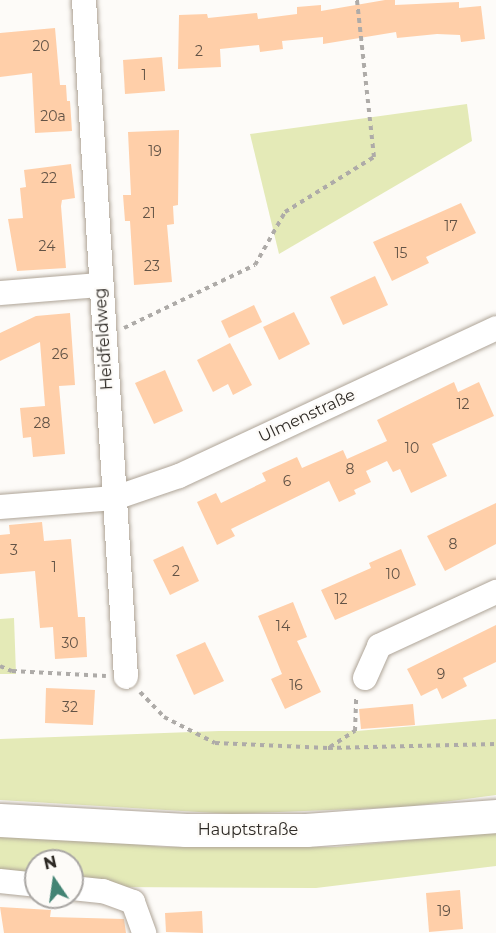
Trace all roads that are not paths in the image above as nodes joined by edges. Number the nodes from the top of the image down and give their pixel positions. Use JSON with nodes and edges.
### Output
{"nodes":[{"id":1,"x":84,"y":0,"type":"edge"},
{"id":2,"x":100,"y":285,"type":"junction"},
{"id":3,"x":0,"y":293,"type":"edge"},
{"id":4,"x":496,"y":328,"type":"edge"},
{"id":5,"x":115,"y":498,"type":"junction"},
{"id":6,"x":0,"y":507,"type":"edge"},
{"id":7,"x":496,"y":592,"type":"edge"},
{"id":8,"x":126,"y":677,"type":"road end"},
{"id":9,"x":365,"y":678,"type":"road end"},
{"id":10,"x":496,"y":816,"type":"edge"},
{"id":11,"x":0,"y":820,"type":"edge"},
{"id":12,"x":0,"y":881,"type":"edge"},
{"id":13,"x":24,"y":884,"type":"edge"},
{"id":14,"x":84,"y":889,"type":"edge"},
{"id":15,"x":144,"y":933,"type":"edge"}],
"edges":[{"from":1,"to":2,"type":"street","name":"Heidfeldweg"},
{"from":2,"to":3,"type":"street"},
{"from":2,"to":5,"type":"street","name":"Heidfeldweg"},
{"from":4,"to":5,"type":"street","name":"Ulmenstraße"},
{"from":5,"to":6,"type":"street","name":"Ulmenstraße"},
{"from":5,"to":8,"type":"street","name":"Heidfeldweg"},
{"from":7,"to":9,"type":"street"},
{"from":10,"to":11,"type":"main road","name":"Hauptstraße"},
{"from":12,"to":13,"type":"street"},
{"from":14,"to":15,"type":"street"}]}
